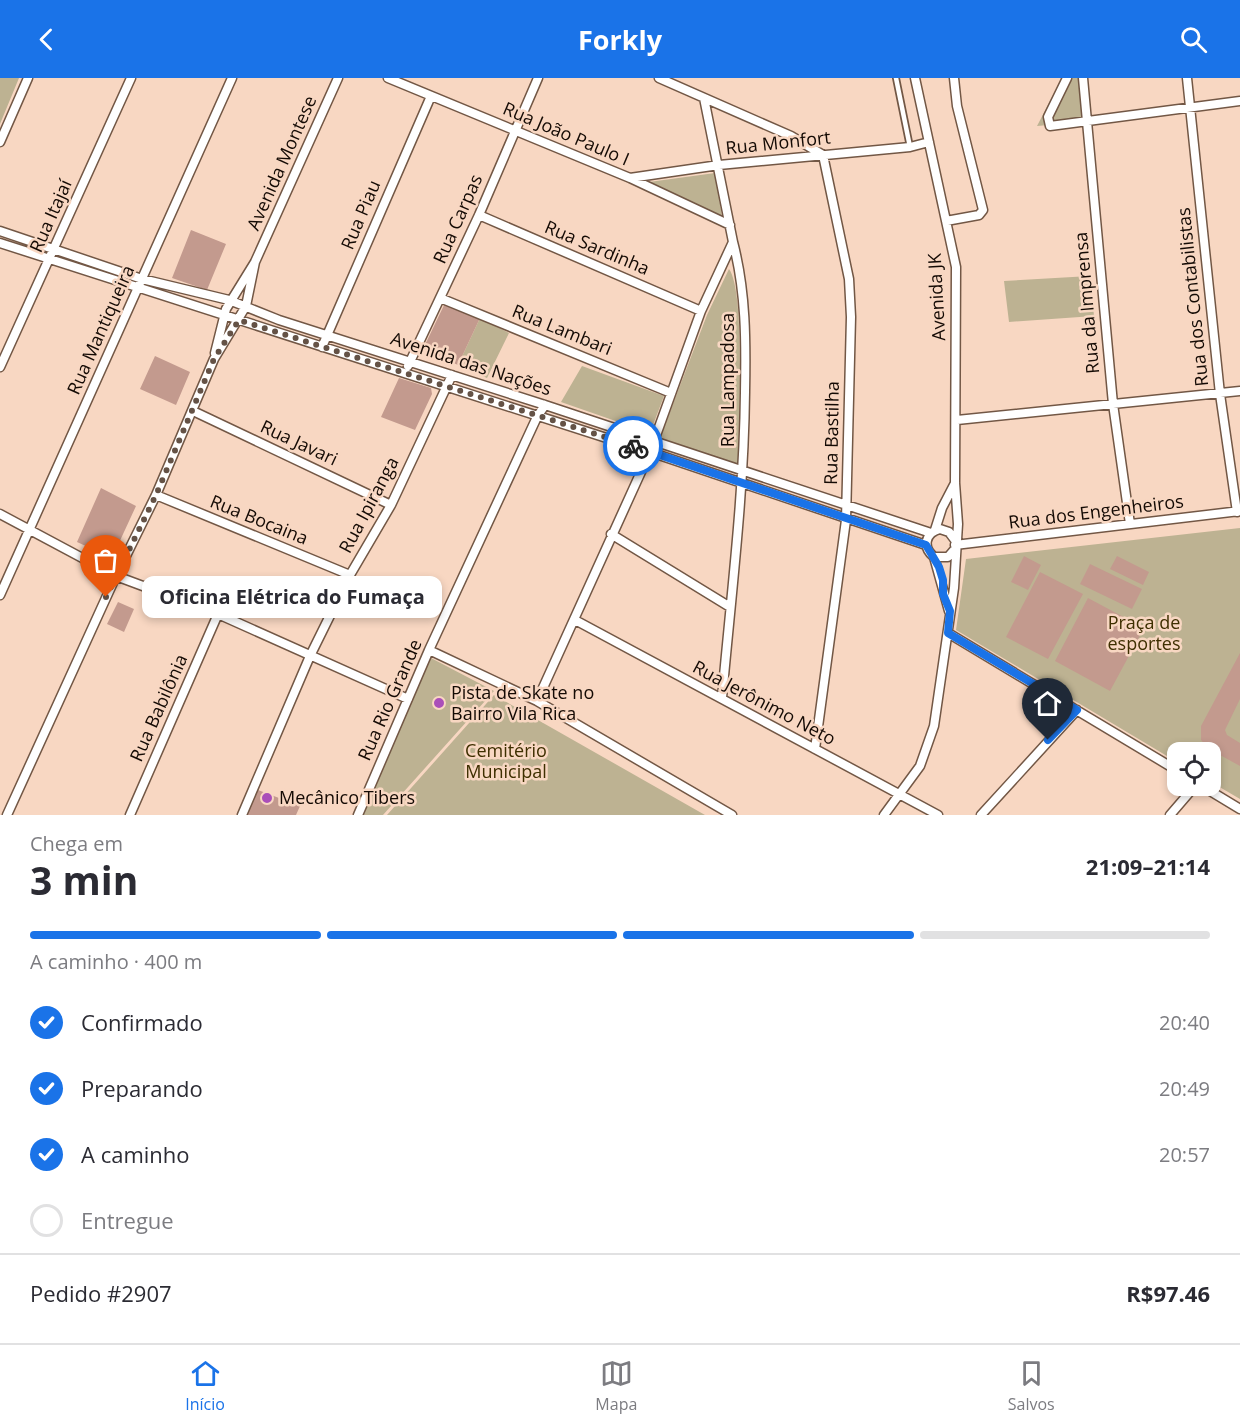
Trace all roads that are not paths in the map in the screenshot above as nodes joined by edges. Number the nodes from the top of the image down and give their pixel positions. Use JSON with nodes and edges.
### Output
{"nodes":[{"id":1,"x":28,"y":78,"type":"edge"},
{"id":2,"x":131,"y":78,"type":"edge"},
{"id":3,"x":232,"y":78,"type":"edge"},
{"id":4,"x":339,"y":78,"type":"edge"},
{"id":5,"x":388,"y":78,"type":"edge"},
{"id":6,"x":538,"y":78,"type":"edge"},
{"id":7,"x":659,"y":78,"type":"edge"},
{"id":8,"x":896,"y":78,"type":"edge"},
{"id":9,"x":915,"y":78,"type":"edge"},
{"id":10,"x":954,"y":78,"type":"edge"},
{"id":11,"x":1067,"y":78,"type":"edge"},
{"id":12,"x":1083,"y":78,"type":"edge"},
{"id":13,"x":1187,"y":78,"type":"edge"},
{"id":14,"x":431,"y":96,"type":"junction"},
{"id":15,"x":704,"y":98,"type":"junction"},
{"id":16,"x":1240,"y":100,"type":"edge"},
{"id":17,"x":1190,"y":106,"type":"junction"},
{"id":18,"x":1086,"y":121,"type":"junction"},
{"id":19,"x":514,"y":129,"type":"junction"},
{"id":20,"x":0,"y":142,"type":"edge"},
{"id":21,"x":929,"y":142,"type":"junction"},
{"id":22,"x":910,"y":147,"type":"junction"},
{"id":23,"x":823,"y":155,"type":"junction"},
{"id":24,"x":718,"y":165,"type":"junction"},
{"id":25,"x":630,"y":178,"type":"junction"},
{"id":26,"x":479,"y":215,"type":"junction"},
{"id":27,"x":946,"y":221,"type":"junction"},
{"id":28,"x":730,"y":225,"type":"junction"},
{"id":29,"x":0,"y":231,"type":"edge"},
{"id":30,"x":733,"y":242,"type":"junction"},
{"id":31,"x":0,"y":243,"type":"edge"},
{"id":32,"x":54,"y":248,"type":"junction"},
{"id":33,"x":49,"y":260,"type":"junction"},
{"id":34,"x":255,"y":262,"type":"junction"},
{"id":35,"x":142,"y":279,"type":"junction"},
{"id":36,"x":138,"y":289,"type":"junction"},
{"id":37,"x":440,"y":298,"type":"junction"},
{"id":38,"x":229,"y":300,"type":"junction"},
{"id":39,"x":246,"y":306,"type":"junction"},
{"id":40,"x":701,"y":311,"type":"junction"},
{"id":41,"x":223,"y":315,"type":"junction"},
{"id":42,"x":239,"y":320,"type":"junction"},
{"id":43,"x":327,"y":336,"type":"junction"},
{"id":44,"x":322,"y":347,"type":"junction"},
{"id":45,"x":214,"y":359,"type":"junction"},
{"id":46,"x":410,"y":362,"type":"junction"},
{"id":47,"x":0,"y":367,"type":"edge"},
{"id":48,"x":405,"y":372,"type":"junction"},
{"id":49,"x":452,"y":375,"type":"junction"},
{"id":50,"x":446,"y":386,"type":"junction"},
{"id":51,"x":1240,"y":391,"type":"edge"},
{"id":52,"x":671,"y":393,"type":"junction"},
{"id":53,"x":1220,"y":393,"type":"junction"},
{"id":54,"x":1113,"y":404,"type":"junction"},
{"id":55,"x":545,"y":405,"type":"junction"},
{"id":56,"x":193,"y":411,"type":"junction"},
{"id":57,"x":537,"y":417,"type":"junction"},
{"id":58,"x":957,"y":420,"type":"junction"},
{"id":59,"x":654,"y":442,"type":"junction"},
{"id":60,"x":650,"y":452,"type":"junction"},
{"id":61,"x":744,"y":472,"type":"junction"},
{"id":62,"x":743,"y":483,"type":"junction"},
{"id":63,"x":955,"y":483,"type":"junction"},
{"id":64,"x":156,"y":495,"type":"junction"},
{"id":65,"x":391,"y":505,"type":"junction"},
{"id":66,"x":847,"y":507,"type":"junction"},
{"id":67,"x":1239,"y":511,"type":"edge"},
{"id":68,"x":0,"y":514,"type":"edge"},
{"id":69,"x":846,"y":520,"type":"junction"},
{"id":70,"x":1130,"y":524,"type":"junction"},
{"id":71,"x":30,"y":530,"type":"junction"},
{"id":72,"x":933,"y":532,"type":"junction"},
{"id":73,"x":611,"y":534,"type":"junction"},
{"id":74,"x":926,"y":545,"type":"junction"},
{"id":75,"x":955,"y":545,"type":"junction"},
{"id":76,"x":934,"y":557,"type":"junction"},
{"id":77,"x":350,"y":575,"type":"junction"},
{"id":78,"x":116,"y":576,"type":"junction"},
{"id":79,"x":0,"y":595,"type":"edge"},
{"id":80,"x":730,"y":607,"type":"junction"},
{"id":81,"x":950,"y":611,"type":"junction"},
{"id":82,"x":218,"y":614,"type":"junction"},
{"id":83,"x":575,"y":620,"type":"junction"},
{"id":84,"x":948,"y":633,"type":"junction"},
{"id":85,"x":429,"y":650,"type":"junction"},
{"id":86,"x":310,"y":656,"type":"junction"},
{"id":87,"x":722,"y":698,"type":"junction"},
{"id":88,"x":408,"y":699,"type":"junction"},
{"id":89,"x":537,"y":701,"type":"junction"},
{"id":90,"x":1077,"y":710,"type":"junction"},
{"id":91,"x":815,"y":749,"type":"junction"},
{"id":92,"x":1167,"y":764,"type":"edge"},
{"id":93,"x":901,"y":795,"type":"junction"},
{"id":94,"x":1186,"y":796,"type":"edge"},
{"id":95,"x":1219,"y":796,"type":"edge"},
{"id":96,"x":1240,"y":809,"type":"edge"},
{"id":97,"x":7,"y":815,"type":"edge"},
{"id":98,"x":130,"y":815,"type":"edge"},
{"id":99,"x":242,"y":815,"type":"edge"},
{"id":100,"x":358,"y":815,"type":"edge"},
{"id":101,"x":732,"y":815,"type":"edge"},
{"id":102,"x":884,"y":815,"type":"edge"},
{"id":103,"x":938,"y":815,"type":"edge"},
{"id":104,"x":981,"y":815,"type":"edge"},
{"id":105,"x":1170,"y":815,"type":"edge"}],
"edges":[{"from":1,"to":20,"type":"street"},
{"from":2,"to":32,"type":"street","name":"Rua Itajaí"},
{"from":3,"to":35,"type":"street","name":"Rua Mantiqueira"},
{"from":4,"to":34,"type":"street","name":"Avenida Montese"},
{"from":5,"to":14,"type":"street","name":"Rua João Paulo I"},
{"from":6,"to":19,"type":"street","name":"Rua Carpas"},
{"from":7,"to":15,"type":"street"},
{"from":8,"to":22,"type":"lane"},
{"from":9,"to":21,"type":"street","name":"Avenida JK"},
{"from":10,"to":27,"type":"street"},
{"from":11,"to":18,"type":"street"},
{"from":12,"to":18,"type":"street","name":"Rua da Imprensa"},
{"from":13,"to":17,"type":"street","name":"Rua dos Contabilistas"},
{"from":14,"to":19,"type":"street","name":"Rua João Paulo I"},
{"from":14,"to":43,"type":"street","name":"Rua Piau"},
{"from":15,"to":23,"type":"street"},
{"from":15,"to":24,"type":"street","name":"Rua Lampadosa"},
{"from":16,"to":17,"type":"street"},
{"from":17,"to":18,"type":"street"},
{"from":17,"to":53,"type":"street","name":"Rua dos Contabilistas"},
{"from":18,"to":54,"type":"street","name":"Rua da Imprensa"},
{"from":19,"to":25,"type":"street","name":"Rua João Paulo I"},
{"from":19,"to":26,"type":"street","name":"Rua Carpas"},
{"from":21,"to":22,"type":"street","name":"Rua Monfort"},
{"from":21,"to":27,"type":"street","name":"Avenida JK"},
{"from":22,"to":23,"type":"street","name":"Rua Monfort"},
{"from":23,"to":24,"type":"street","name":"Rua Monfort"},
{"from":23,"to":66,"type":"street","name":"Rua Bastilha"},
{"from":24,"to":25,"type":"street","name":"Rua Monfort"},
{"from":24,"to":28,"type":"street","name":"Rua Lampadosa"},
{"from":25,"to":28,"type":"street","name":"Rua João Paulo I"},
{"from":26,"to":37,"type":"street","name":"Rua Carpas"},
{"from":26,"to":40,"type":"street","name":"Rua Sardinha"},
{"from":27,"to":58,"type":"street","name":"Avenida JK"},
{"from":28,"to":30,"type":"street","name":"Rua Lampadosa"},
{"from":29,"to":32,"type":"street","name":"Avenida das Nações"},
{"from":30,"to":40,"type":"street"},
{"from":30,"to":61,"type":"street","name":"Rua Lampadosa"},
{"from":31,"to":33,"type":"street","name":"Avenida das Nações"},
{"from":32,"to":33,"type":"street","name":"Rua Itajaí"},
{"from":32,"to":35,"type":"street","name":"Avenida das Nações"},
{"from":33,"to":36,"type":"street","name":"Avenida das Nações"},
{"from":33,"to":47,"type":"street","name":"Rua Itajaí"},
{"from":34,"to":38,"type":"street","name":"Avenida Montese"},
{"from":34,"to":39,"type":"street","name":"Avenida Montese"},
{"from":35,"to":36,"type":"street","name":"Rua Mantiqueira"},
{"from":35,"to":38,"type":"street","name":"Avenida das Nações"},
{"from":36,"to":41,"type":"street","name":"Avenida das Nações"},
{"from":36,"to":71,"type":"street","name":"Rua Mantiqueira"},
{"from":37,"to":46,"type":"street","name":"Rua Carpas"},
{"from":37,"to":52,"type":"street","name":"Rua Lambari"},
{"from":38,"to":39,"type":"street","name":"Avenida das Nações"},
{"from":38,"to":41,"type":"street","name":"Avenida Montese"},
{"from":39,"to":42,"type":"street","name":"Avenida Montese"},
{"from":39,"to":43,"type":"street","name":"Avenida das Nações"},
{"from":40,"to":52,"type":"street"},
{"from":41,"to":42,"type":"street","name":"Avenida das Nações"},
{"from":41,"to":45,"type":"street","name":"Avenida Montese"},
{"from":42,"to":44,"type":"street","name":"Avenida das Nações"},
{"from":42,"to":45,"type":"street","name":"Avenida Montese"},
{"from":43,"to":44,"type":"street","name":"Rua Piau"},
{"from":43,"to":46,"type":"street","name":"Avenida das Nações"},
{"from":44,"to":48,"type":"street","name":"Avenida das Nações"},
{"from":45,"to":56,"type":"street","name":"Avenida Montese"},
{"from":46,"to":48,"type":"street","name":"Rua Carpas"},
{"from":46,"to":49,"type":"street","name":"Avenida das Nações"},
{"from":48,"to":50,"type":"street","name":"Avenida das Nações"},
{"from":49,"to":50,"type":"street","name":"Rua Ipiranga"},
{"from":49,"to":55,"type":"street","name":"Avenida das Nações"},
{"from":50,"to":57,"type":"street","name":"Avenida das Nações"},
{"from":50,"to":65,"type":"street","name":"Rua Ipiranga"},
{"from":51,"to":53,"type":"street"},
{"from":52,"to":59,"type":"street"},
{"from":53,"to":54,"type":"street"},
{"from":53,"to":67,"type":"street","name":"Rua dos Contabilistas"},
{"from":54,"to":58,"type":"street"},
{"from":54,"to":70,"type":"street","name":"Rua da Imprensa"},
{"from":55,"to":57,"type":"street","name":"Rua Rio Grande"},
{"from":55,"to":59,"type":"street","name":"Avenida das Nações"},
{"from":56,"to":64,"type":"street","name":"Avenida Montese"},
{"from":56,"to":65,"type":"street","name":"Rua Javari"},
{"from":57,"to":60,"type":"street","name":"Avenida das Nações"},
{"from":57,"to":85,"type":"street","name":"Rua Rio Grande"},
{"from":58,"to":63,"type":"street","name":"Avenida JK"},
{"from":59,"to":60,"type":"street"},
{"from":59,"to":61,"type":"street","name":"Avenida das Nações"},
{"from":60,"to":62,"type":"street","name":"Avenida das Nações"},
{"from":60,"to":73,"type":"street"},
{"from":61,"to":62,"type":"street","name":"Rua Lampadosa"},
{"from":61,"to":66,"type":"street","name":"Avenida das Nações"},
{"from":62,"to":69,"type":"street","name":"Avenida das Nações"},
{"from":62,"to":80,"type":"street","name":"Rua Lampadosa"},
{"from":63,"to":72,"type":"street","name":"Avenida JK"},
{"from":63,"to":75,"type":"street","name":"Avenida JK"},
{"from":64,"to":77,"type":"street","name":"Rua Bocaina"},
{"from":64,"to":78,"type":"street","name":"Avenida Montese"},
{"from":65,"to":77,"type":"street","name":"Rua Ipiranga"},
{"from":66,"to":69,"type":"street","name":"Rua Bastilha"},
{"from":66,"to":72,"type":"street","name":"Avenida das Nações"},
{"from":67,"to":70,"type":"street","name":"Rua dos Engenheiros"},
{"from":68,"to":71,"type":"street"},
{"from":69,"to":74,"type":"street","name":"Avenida das Nações"},
{"from":69,"to":91,"type":"street","name":"Rua Bastilha"},
{"from":70,"to":75,"type":"street","name":"Rua dos Engenheiros"},
{"from":71,"to":78,"type":"street"},
{"from":71,"to":79,"type":"street","name":"Rua Mantiqueira"},
{"from":72,"to":74,"type":"street"},
{"from":72,"to":75,"type":"street"},
{"from":73,"to":80,"type":"street"},
{"from":73,"to":83,"type":"street"},
{"from":74,"to":76,"type":"street"},
{"from":75,"to":76,"type":"street"},
{"from":75,"to":81,"type":"street","name":"Avenida JK"},
{"from":76,"to":81,"type":"street","name":"Avenida JK"},
{"from":77,"to":86,"type":"street","name":"Rua Ipiranga"},
{"from":78,"to":82,"type":"street"},
{"from":78,"to":97,"type":"street","name":"Avenida Montese"},
{"from":80,"to":87,"type":"street","name":"Rua Lampadosa"},
{"from":81,"to":84,"type":"street","name":"Avenida JK"},
{"from":82,"to":86,"type":"street"},
{"from":82,"to":98,"type":"street","name":"Rua Babilônia"},
{"from":83,"to":87,"type":"street","name":"Rua Jerônimo Neto"},
{"from":83,"to":89,"type":"street"},
{"from":84,"to":90,"type":"street"},
{"from":84,"to":93,"type":"street","name":"Avenida JK"},
{"from":85,"to":88,"type":"street","name":"Rua Rio Grande"},
{"from":85,"to":89,"type":"street"},
{"from":86,"to":88,"type":"street"},
{"from":86,"to":99,"type":"street","name":"Rua Ipiranga"},
{"from":87,"to":91,"type":"street","name":"Rua Jerônimo Neto"},
{"from":88,"to":100,"type":"street","name":"Rua Rio Grande"},
{"from":89,"to":101,"type":"street"},
{"from":90,"to":92,"type":"street"},
{"from":90,"to":104,"type":"street"},
{"from":91,"to":93,"type":"street","name":"Rua Jerônimo Neto"},
{"from":93,"to":102,"type":"street","name":"Avenida JK"},
{"from":93,"to":103,"type":"street","name":"Rua Jerônimo Neto"},
{"from":94,"to":105,"type":"street"},
{"from":95,"to":96,"type":"street"}]}
